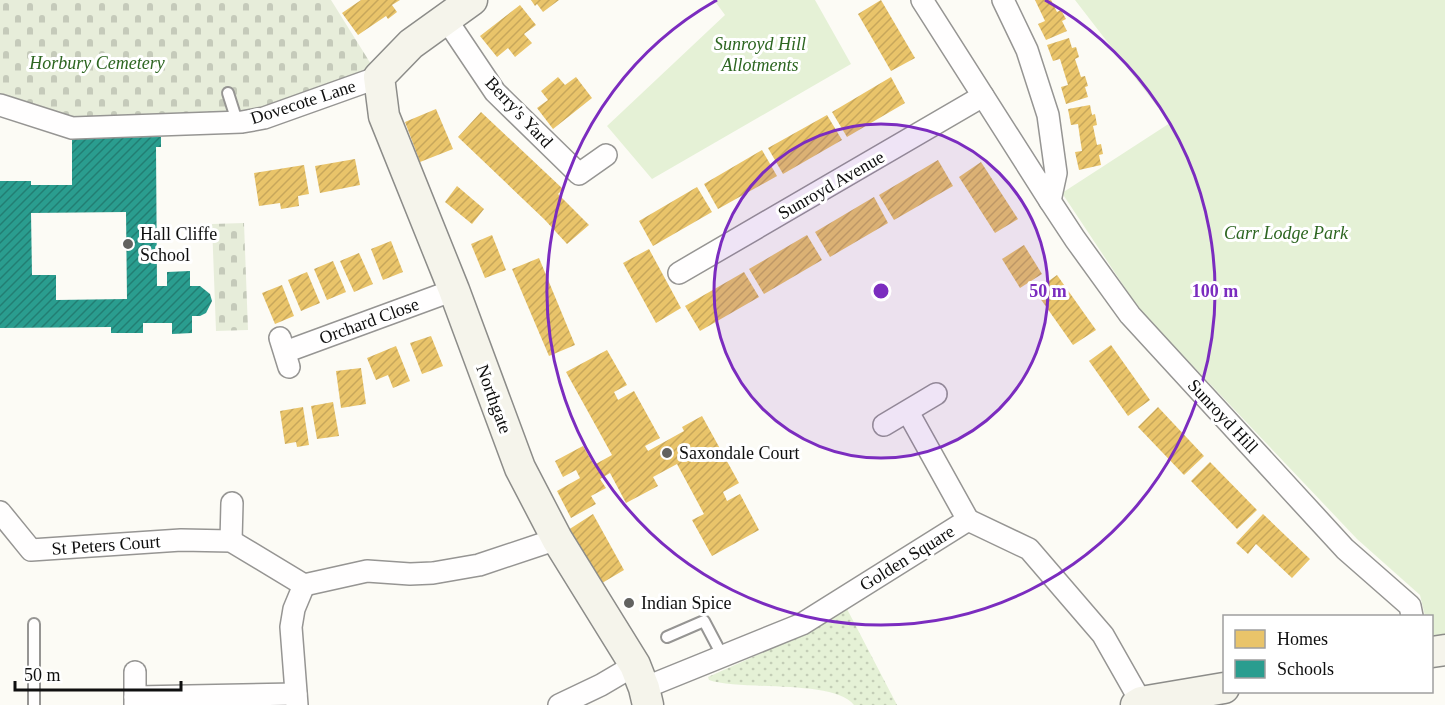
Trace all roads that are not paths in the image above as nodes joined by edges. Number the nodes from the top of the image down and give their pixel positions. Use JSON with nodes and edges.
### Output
{"nodes":[{"id":1,"x":472,"y":0,"type":"edge"},
{"id":2,"x":922,"y":0,"type":"edge"},
{"id":3,"x":1003,"y":0,"type":"edge"},
{"id":4,"x":446,"y":18,"type":"junction"},
{"id":5,"x":379,"y":77,"type":"junction"},
{"id":6,"x":228,"y":93,"type":"dead end"},
{"id":7,"x":983,"y":96,"type":"junction"},
{"id":8,"x":0,"y":105,"type":"edge"},
{"id":9,"x":242,"y":122,"type":"junction"},
{"id":10,"x":606,"y":155,"type":"dead end"},
{"id":11,"x":1050,"y":201,"type":"junction"},
{"id":12,"x":679,"y":273,"type":"dead end"},
{"id":13,"x":454,"y":290,"type":"junction"},
{"id":14,"x":285,"y":352,"type":"dead end"},
{"id":15,"x":936,"y":394,"type":"dead end"},
{"id":16,"x":908,"y":412,"type":"junction"},
{"id":17,"x":884,"y":425,"type":"dead end"},
{"id":18,"x":232,"y":504,"type":"dead end"},
{"id":19,"x":0,"y":512,"type":"edge"},
{"id":20,"x":968,"y":520,"type":"junction"},
{"id":21,"x":557,"y":539,"type":"junction"},
{"id":22,"x":231,"y":540,"type":"junction"},
{"id":23,"x":304,"y":585,"type":"junction"},
{"id":24,"x":1412,"y":615,"type":"edge"},
{"id":25,"x":34,"y":624,"type":"dead end"},
{"id":26,"x":667,"y":637,"type":"dead end"},
{"id":27,"x":723,"y":657,"type":"junction"},
{"id":28,"x":135,"y":672,"type":"dead end"},
{"id":29,"x":642,"y":686,"type":"edge"},
{"id":30,"x":1223,"y":688,"type":"edge"},
{"id":31,"x":296,"y":699,"type":"edge"},
{"id":32,"x":135,"y":701,"type":"edge"},
{"id":33,"x":1138,"y":704,"type":"edge"},
{"id":34,"x":34,"y":705,"type":"edge"},
{"id":35,"x":559,"y":705,"type":"edge"}],
"edges":[{"from":1,"to":4,"type":"street","name":"Dovecote Lane"},
{"from":2,"to":7,"type":"street","name":"Sunroyd Hill"},
{"from":3,"to":11,"type":"street"},
{"from":4,"to":5,"type":"street","name":"Dovecote Lane"},
{"from":4,"to":10,"type":"street","name":"Berry's Yard"},
{"from":5,"to":9,"type":"street","name":"Dovecote Lane"},
{"from":5,"to":13,"type":"street","name":"Northgate"},
{"from":6,"to":9,"type":"lane"},
{"from":7,"to":11,"type":"street","name":"Sunroyd Hill"},
{"from":7,"to":12,"type":"street","name":"Sunroyd Avenue"},
{"from":8,"to":9,"type":"street","name":"Dovecote Lane"},
{"from":11,"to":24,"type":"street","name":"Sunroyd Hill"},
{"from":13,"to":14,"type":"street","name":"Orchard Close"},
{"from":13,"to":21,"type":"street","name":"Northgate"},
{"from":15,"to":16,"type":"street"},
{"from":16,"to":17,"type":"street"},
{"from":16,"to":20,"type":"street"},
{"from":18,"to":22,"type":"street"},
{"from":19,"to":22,"type":"street","name":"St Peters Court"},
{"from":20,"to":27,"type":"street","name":"Golden Square"},
{"from":20,"to":33,"type":"street","name":"Golden Square"},
{"from":21,"to":23,"type":"street"},
{"from":21,"to":29,"type":"street","name":"Northgate"},
{"from":22,"to":23,"type":"street"},
{"from":23,"to":31,"type":"street"},
{"from":25,"to":34,"type":"lane"},
{"from":26,"to":27,"type":"lane"},
{"from":27,"to":29,"type":"street","name":"Golden Square"},
{"from":28,"to":32,"type":"street"},
{"from":29,"to":35,"type":"street","name":"Golden Square"},
{"from":30,"to":33,"type":"street"},
{"from":31,"to":32,"type":"street"}]}
